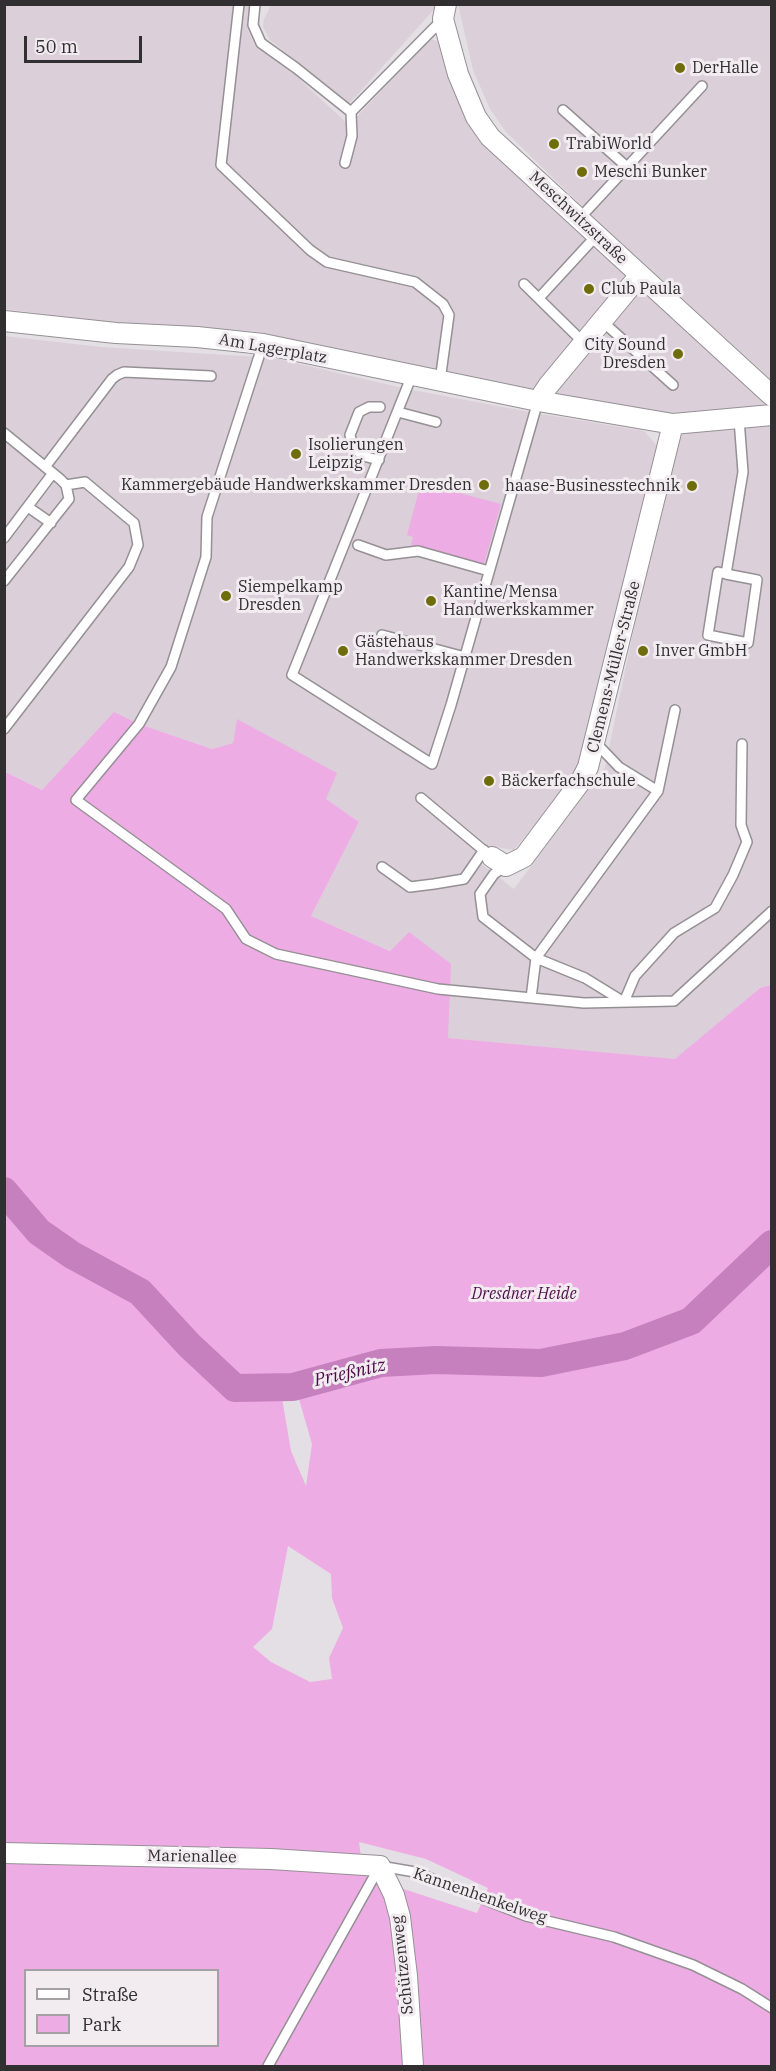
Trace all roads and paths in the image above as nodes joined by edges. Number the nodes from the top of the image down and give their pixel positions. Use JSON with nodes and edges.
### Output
{"nodes":[{"id":1,"x":239,"y":4,"type":"edge"},
{"id":2,"x":255,"y":4,"type":"edge"},
{"id":3,"x":444,"y":12,"type":"edge"},
{"id":4,"x":702,"y":86,"type":"dead end"},
{"id":5,"x":563,"y":110,"type":"dead end"},
{"id":6,"x":351,"y":112,"type":"junction"},
{"id":7,"x":345,"y":163,"type":"dead end"},
{"id":8,"x":627,"y":167,"type":"junction"},
{"id":9,"x":579,"y":219,"type":"junction"},
{"id":10,"x":597,"y":235,"type":"junction"},
{"id":11,"x":640,"y":275,"type":"junction"},
{"id":12,"x":524,"y":284,"type":"dead end"},
{"id":13,"x":539,"y":298,"type":"junction"},
{"id":14,"x":4,"y":321,"type":"edge"},
{"id":15,"x":602,"y":321,"type":"junction"},
{"id":16,"x":584,"y":343,"type":"junction"},
{"id":17,"x":263,"y":344,"type":"junction"},
{"id":18,"x":412,"y":375,"type":"junction"},
{"id":19,"x":210,"y":376,"type":"dead end"},
{"id":20,"x":440,"y":381,"type":"junction"},
{"id":21,"x":673,"y":385,"type":"dead end"},
{"id":22,"x":771,"y":396,"type":"edge"},
{"id":23,"x":538,"y":401,"type":"junction"},
{"id":24,"x":380,"y":407,"type":"dead end"},
{"id":25,"x":398,"y":412,"type":"junction"},
{"id":26,"x":771,"y":415,"type":"edge"},
{"id":27,"x":739,"y":419,"type":"junction"},
{"id":28,"x":436,"y":422,"type":"dead end"},
{"id":29,"x":673,"y":424,"type":"junction"},
{"id":30,"x":4,"y":433,"type":"edge"},
{"id":31,"x":379,"y":460,"type":"junction"},
{"id":32,"x":45,"y":467,"type":"junction"},
{"id":33,"x":53,"y":473,"type":"junction"},
{"id":34,"x":66,"y":485,"type":"junction"},
{"id":35,"x":28,"y":507,"type":"junction"},
{"id":36,"x":51,"y":524,"type":"junction"},
{"id":37,"x":4,"y":538,"type":"edge"},
{"id":38,"x":358,"y":545,"type":"dead end"},
{"id":39,"x":489,"y":571,"type":"junction"},
{"id":40,"x":726,"y":574,"type":"junction"},
{"id":41,"x":4,"y":581,"type":"edge"},
{"id":42,"x":382,"y":635,"type":"dead end"},
{"id":43,"x":465,"y":657,"type":"junction"},
{"id":44,"x":675,"y":710,"type":"dead end"},
{"id":45,"x":4,"y":729,"type":"edge"},
{"id":46,"x":595,"y":742,"type":"junction"},
{"id":47,"x":742,"y":744,"type":"dead end"},
{"id":48,"x":658,"y":791,"type":"junction"},
{"id":49,"x":421,"y":798,"type":"dead end"},
{"id":50,"x":494,"y":858,"type":"junction"},
{"id":51,"x":382,"y":867,"type":"dead end"},
{"id":52,"x":771,"y":911,"type":"edge"},
{"id":53,"x":536,"y":958,"type":"junction"},
{"id":54,"x":531,"y":998,"type":"junction"},
{"id":55,"x":624,"y":1002,"type":"junction"},
{"id":56,"x":4,"y":1853,"type":"edge"},
{"id":57,"x":380,"y":1866,"type":"junction"},
{"id":58,"x":771,"y":2008,"type":"edge"},
{"id":59,"x":268,"y":2067,"type":"edge"},
{"id":60,"x":413,"y":2067,"type":"edge"}],
"edges":[{"from":1,"to":20,"type":"lane"},
{"from":2,"to":6,"type":"lane"},
{"from":3,"to":6,"type":"lane"},
{"from":3,"to":9,"type":"street","name":"Meschwitzstraße"},
{"from":4,"to":8,"type":"lane"},
{"from":5,"to":8,"type":"lane"},
{"from":6,"to":7,"type":"lane"},
{"from":8,"to":9,"type":"lane"},
{"from":9,"to":10,"type":"street","name":"Meschwitzstraße"},
{"from":10,"to":11,"type":"street","name":"Meschwitzstraße"},
{"from":10,"to":13,"type":"lane"},
{"from":11,"to":15,"type":"street"},
{"from":11,"to":22,"type":"street","name":"Meschwitzstraße"},
{"from":12,"to":13,"type":"lane"},
{"from":13,"to":16,"type":"lane"},
{"from":14,"to":17,"type":"street","name":"Am Lagerplatz"},
{"from":15,"to":16,"type":"street"},
{"from":15,"to":21,"type":"lane"},
{"from":16,"to":23,"type":"street"},
{"from":17,"to":18,"type":"street","name":"Am Lagerplatz"},
{"from":17,"to":54,"type":"lane"},
{"from":18,"to":20,"type":"street","name":"Am Lagerplatz"},
{"from":18,"to":25,"type":"lane"},
{"from":19,"to":32,"type":"lane"},
{"from":20,"to":23,"type":"street","name":"Am Lagerplatz"},
{"from":23,"to":29,"type":"street","name":"Am Lagerplatz"},
{"from":23,"to":39,"type":"lane"},
{"from":24,"to":31,"type":"lane"},
{"from":25,"to":28,"type":"lane"},
{"from":25,"to":31,"type":"lane"},
{"from":26,"to":27,"type":"street","name":"Am Lagerplatz"},
{"from":27,"to":29,"type":"street","name":"Am Lagerplatz"},
{"from":27,"to":40,"type":"lane"},
{"from":29,"to":46,"type":"street","name":"Clemens-Müller-Straße"},
{"from":30,"to":32,"type":"lane"},
{"from":31,"to":43,"type":"lane"},
{"from":32,"to":33,"type":"lane"},
{"from":33,"to":34,"type":"lane"},
{"from":33,"to":35,"type":"lane"},
{"from":34,"to":36,"type":"lane"},
{"from":34,"to":45,"type":"lane"},
{"from":35,"to":36,"type":"lane"},
{"from":35,"to":37,"type":"lane"},
{"from":36,"to":41,"type":"lane"},
{"from":38,"to":39,"type":"lane"},
{"from":39,"to":43,"type":"lane"},
{"from":40,"to":40,"type":"lane"},
{"from":42,"to":43,"type":"lane"},
{"from":44,"to":48,"type":"lane"},
{"from":46,"to":48,"type":"lane"},
{"from":46,"to":50,"type":"street","name":"Clemens-Müller-Straße"},
{"from":47,"to":55,"type":"lane"},
{"from":48,"to":53,"type":"lane"},
{"from":49,"to":50,"type":"lane"},
{"from":50,"to":51,"type":"lane"},
{"from":50,"to":53,"type":"lane"},
{"from":52,"to":55,"type":"lane"},
{"from":53,"to":54,"type":"lane"},
{"from":53,"to":55,"type":"lane"},
{"from":54,"to":55,"type":"lane"},
{"from":56,"to":57,"type":"street","name":"Marienallee"},
{"from":57,"to":58,"type":"lane","name":"Kannenhenkelweg"},
{"from":57,"to":59,"type":"lane"},
{"from":57,"to":60,"type":"street","name":"Schützenweg"}]}
